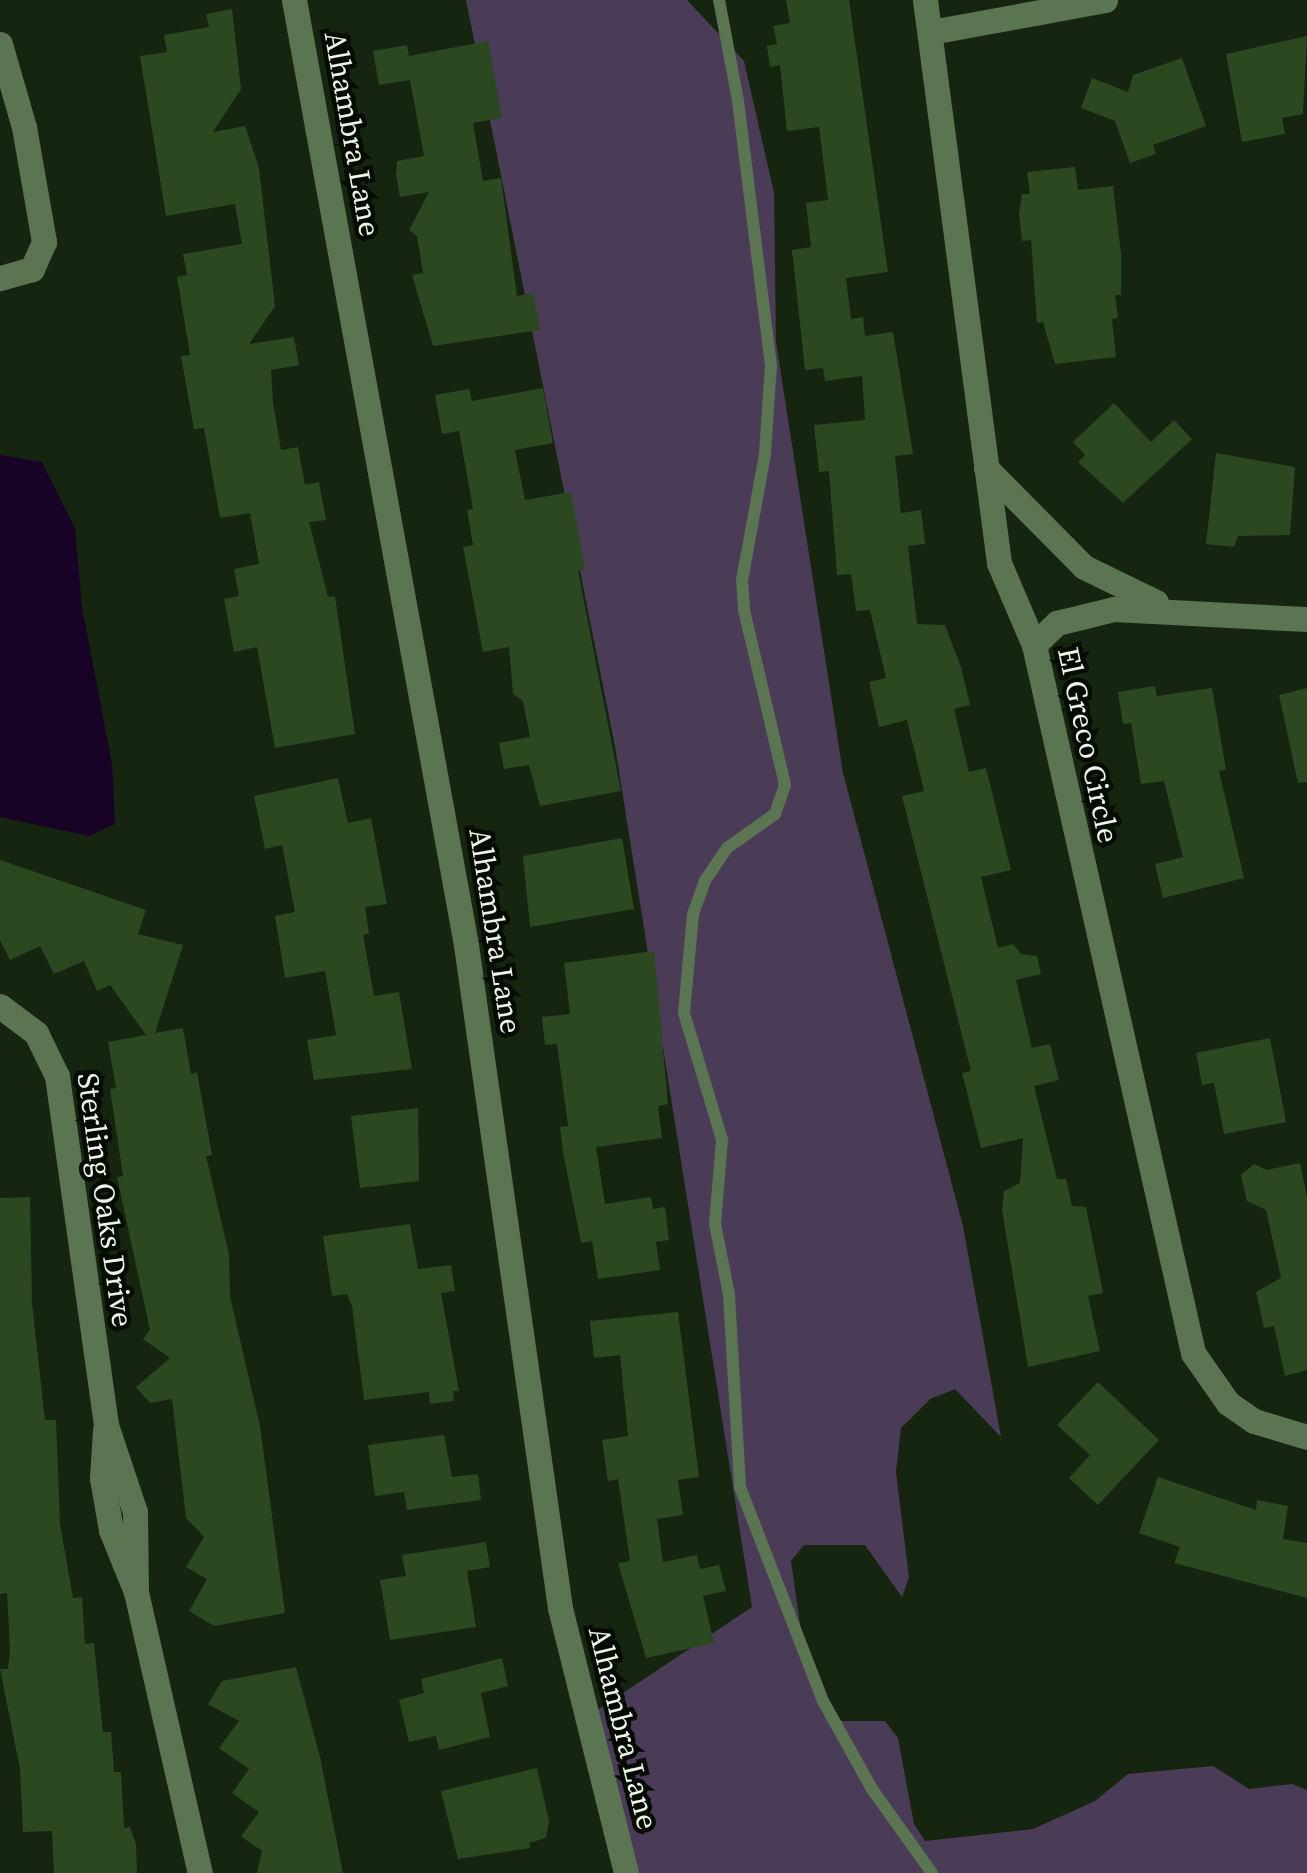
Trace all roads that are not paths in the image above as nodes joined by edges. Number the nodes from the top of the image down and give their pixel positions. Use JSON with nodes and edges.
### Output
{"nodes":[{"id":1,"x":294,"y":0,"type":"edge"},
{"id":2,"x":718,"y":0,"type":"edge"},
{"id":3,"x":925,"y":0,"type":"edge"},
{"id":4,"x":1105,"y":0,"type":"edge"},
{"id":5,"x":931,"y":32,"type":"junction"},
{"id":6,"x":0,"y":44,"type":"edge"},
{"id":7,"x":0,"y":278,"type":"edge"},
{"id":8,"x":984,"y":467,"type":"junction"},
{"id":9,"x":1189,"y":613,"type":"junction"},
{"id":10,"x":1307,"y":619,"type":"edge"},
{"id":11,"x":1034,"y":645,"type":"junction"},
{"id":12,"x":0,"y":1006,"type":"edge"},
{"id":13,"x":1307,"y":1437,"type":"edge"},
{"id":14,"x":200,"y":1873,"type":"edge"},
{"id":15,"x":626,"y":1873,"type":"edge"},
{"id":16,"x":932,"y":1873,"type":"edge"}],
"edges":[{"from":1,"to":15,"type":"street","name":"Alhambra Lane"},
{"from":2,"to":16,"type":"lane"},
{"from":3,"to":5,"type":"street","name":"El Greco Circle"},
{"from":4,"to":5,"type":"street"},
{"from":5,"to":8,"type":"street","name":"El Greco Circle"},
{"from":6,"to":7,"type":"street"},
{"from":8,"to":9,"type":"street"},
{"from":8,"to":11,"type":"street","name":"El Greco Circle"},
{"from":9,"to":10,"type":"street"},
{"from":9,"to":11,"type":"street"},
{"from":11,"to":13,"type":"street","name":"El Greco Circle"},
{"from":12,"to":14,"type":"street","name":"Sterling Oaks Drive"}]}
